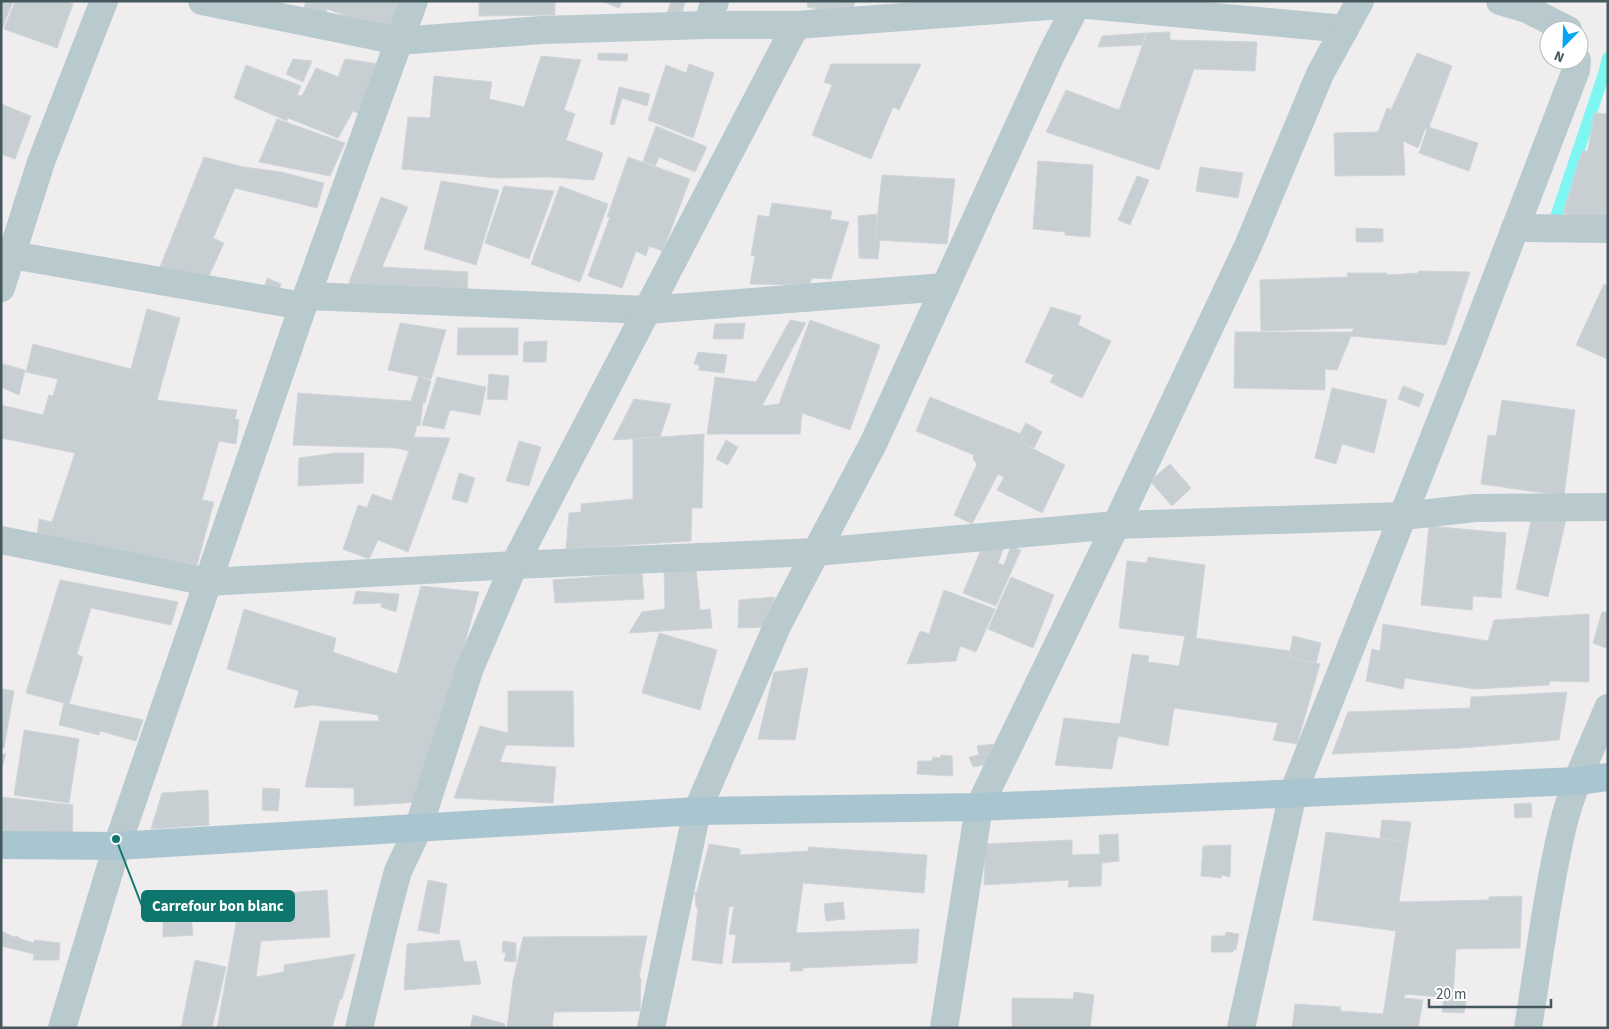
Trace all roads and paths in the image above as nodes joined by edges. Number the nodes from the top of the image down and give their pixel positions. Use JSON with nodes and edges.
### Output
{"nodes":[{"id":1,"x":104,"y":1,"type":"edge"},
{"id":2,"x":202,"y":1,"type":"edge"},
{"id":3,"x":414,"y":1,"type":"edge"},
{"id":4,"x":1360,"y":1,"type":"edge"},
{"id":5,"x":1500,"y":1,"type":"edge"},
{"id":6,"x":1078,"y":3,"type":"edge"},
{"id":7,"x":711,"y":13,"type":"edge"},
{"id":8,"x":1548,"y":20,"type":"edge"},
{"id":9,"x":796,"y":25,"type":"junction"},
{"id":10,"x":1345,"y":29,"type":"junction"},
{"id":11,"x":399,"y":41,"type":"junction"},
{"id":12,"x":1576,"y":70,"type":"edge"},
{"id":13,"x":1515,"y":228,"type":"junction"},
{"id":14,"x":1608,"y":229,"type":"edge"},
{"id":15,"x":12,"y":255,"type":"junction"},
{"id":16,"x":945,"y":287,"type":"junction"},
{"id":17,"x":1,"y":288,"type":"edge"},
{"id":18,"x":305,"y":301,"type":"junction"},
{"id":19,"x":647,"y":310,"type":"junction"},
{"id":20,"x":1608,"y":507,"type":"edge"},
{"id":21,"x":1403,"y":516,"type":"junction"},
{"id":22,"x":1116,"y":525,"type":"junction"},
{"id":23,"x":1,"y":540,"type":"edge"},
{"id":24,"x":816,"y":552,"type":"junction"},
{"id":25,"x":514,"y":565,"type":"junction"},
{"id":26,"x":208,"y":582,"type":"junction"},
{"id":27,"x":1608,"y":708,"type":"edge"},
{"id":28,"x":1608,"y":777,"type":"edge"},
{"id":29,"x":1578,"y":781,"type":"junction"},
{"id":30,"x":1293,"y":793,"type":"junction"},
{"id":31,"x":979,"y":807,"type":"junction"},
{"id":32,"x":698,"y":811,"type":"junction"},
{"id":33,"x":418,"y":829,"type":"junction"},
{"id":34,"x":1,"y":845,"type":"edge"},
{"id":35,"x":117,"y":846,"type":"junction"},
{"id":36,"x":62,"y":1028,"type":"edge"},
{"id":37,"x":359,"y":1028,"type":"edge"},
{"id":38,"x":651,"y":1028,"type":"edge"},
{"id":39,"x":944,"y":1028,"type":"edge"},
{"id":40,"x":1241,"y":1028,"type":"edge"},
{"id":41,"x":1528,"y":1028,"type":"edge"}],
"edges":[{"from":1,"to":15,"type":"street"},
{"from":2,"to":11,"type":"street"},
{"from":3,"to":11,"type":"street"},
{"from":4,"to":10,"type":"street"},
{"from":5,"to":8,"type":"street"},
{"from":6,"to":9,"type":"street"},
{"from":6,"to":10,"type":"street"},
{"from":6,"to":16,"type":"street"},
{"from":7,"to":9,"type":"street"},
{"from":7,"to":11,"type":"street"},
{"from":9,"to":19,"type":"street"},
{"from":10,"to":22,"type":"street"},
{"from":11,"to":18,"type":"street"},
{"from":12,"to":13,"type":"street"},
{"from":13,"to":14,"type":"street"},
{"from":13,"to":21,"type":"street"},
{"from":15,"to":17,"type":"street"},
{"from":15,"to":18,"type":"street"},
{"from":16,"to":19,"type":"street"},
{"from":16,"to":24,"type":"street"},
{"from":18,"to":19,"type":"street"},
{"from":18,"to":26,"type":"street"},
{"from":19,"to":25,"type":"street"},
{"from":20,"to":21,"type":"street"},
{"from":21,"to":22,"type":"street"},
{"from":21,"to":30,"type":"street"},
{"from":22,"to":24,"type":"street"},
{"from":22,"to":31,"type":"street"},
{"from":23,"to":26,"type":"street"},
{"from":24,"to":25,"type":"street"},
{"from":24,"to":32,"type":"street"},
{"from":25,"to":26,"type":"street"},
{"from":25,"to":33,"type":"street"},
{"from":26,"to":35,"type":"street"},
{"from":27,"to":29,"type":"street"},
{"from":28,"to":29,"type":"main road"},
{"from":29,"to":30,"type":"main road"},
{"from":29,"to":41,"type":"street"},
{"from":30,"to":31,"type":"main road"},
{"from":30,"to":40,"type":"street"},
{"from":31,"to":32,"type":"main road"},
{"from":31,"to":39,"type":"street"},
{"from":32,"to":33,"type":"main road"},
{"from":32,"to":38,"type":"street"},
{"from":33,"to":35,"type":"main road"},
{"from":33,"to":37,"type":"street"},
{"from":34,"to":35,"type":"main road"},
{"from":35,"to":36,"type":"street"}]}
